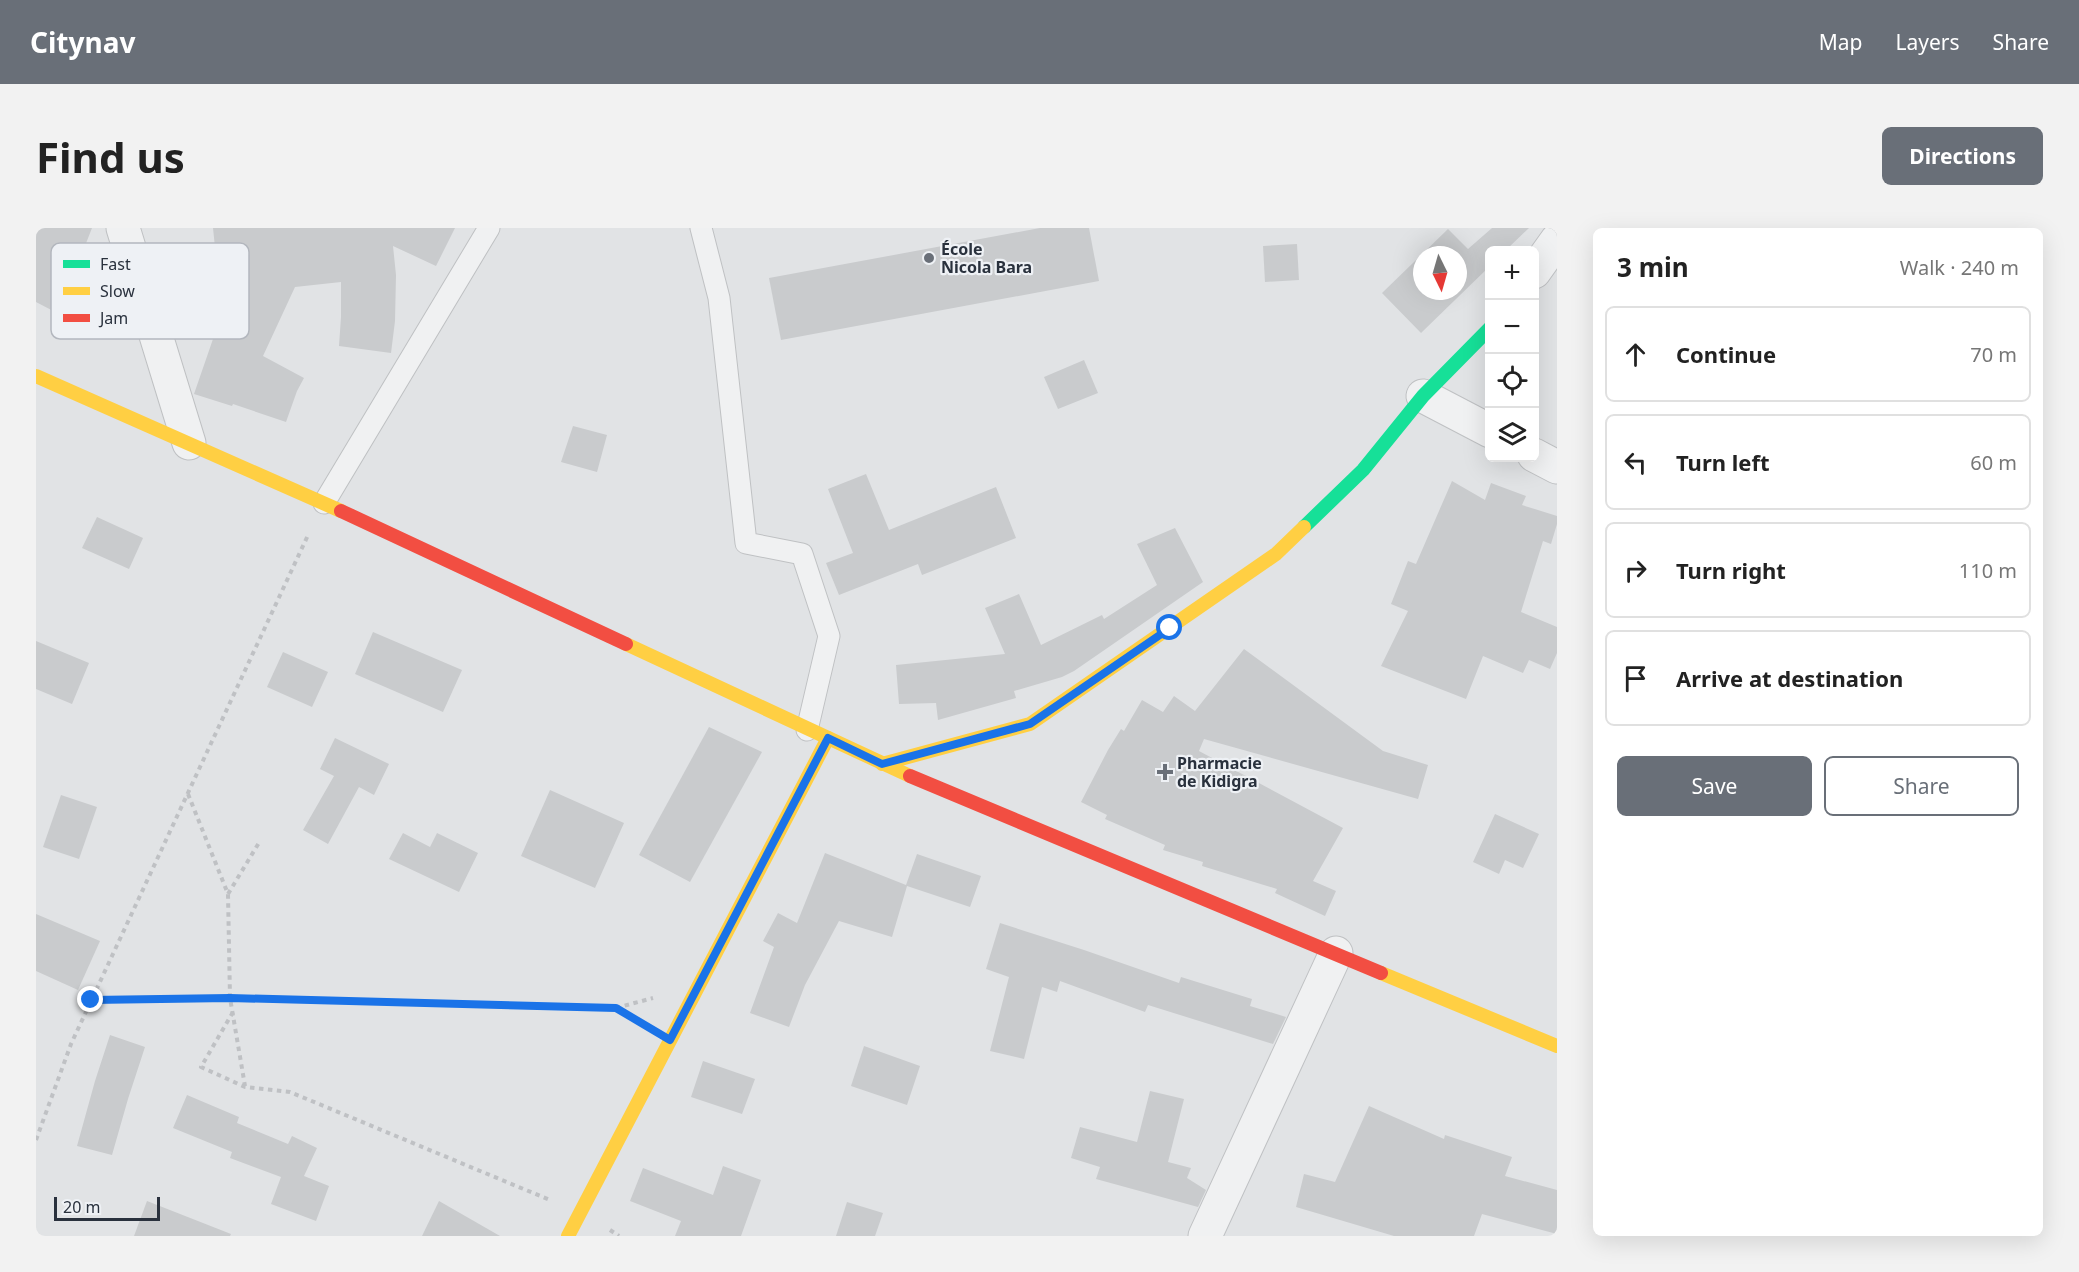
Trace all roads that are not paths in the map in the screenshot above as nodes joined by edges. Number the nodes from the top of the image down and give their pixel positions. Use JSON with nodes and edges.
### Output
{"nodes":[{"id":1,"x":123,"y":228,"type":"edge"},
{"id":2,"x":489,"y":228,"type":"edge"},
{"id":3,"x":701,"y":228,"type":"edge"},
{"id":4,"x":1557,"y":240,"type":"edge"},
{"id":5,"x":128,"y":243,"type":"edge"},
{"id":6,"x":1539,"y":265,"type":"edge"},
{"id":7,"x":1485,"y":333,"type":"edge"},
{"id":8,"x":157,"y":339,"type":"edge"},
{"id":9,"x":36,"y":376,"type":"edge"},
{"id":10,"x":1423,"y":396,"type":"junction"},
{"id":11,"x":1485,"y":428,"type":"edge"},
{"id":12,"x":189,"y":443,"type":"junction"},
{"id":13,"x":1539,"y":458,"type":"edge"},
{"id":14,"x":1557,"y":467,"type":"edge"},
{"id":15,"x":324,"y":502,"type":"junction"},
{"id":16,"x":807,"y":729,"type":"junction"},
{"id":17,"x":828,"y":738,"type":"junction"},
{"id":18,"x":882,"y":764,"type":"junction"},
{"id":19,"x":1336,"y":953,"type":"junction"},
{"id":20,"x":1557,"y":1046,"type":"edge"},
{"id":21,"x":568,"y":1236,"type":"edge"},
{"id":22,"x":1205,"y":1236,"type":"edge"}],
"edges":[{"from":1,"to":5,"type":"street"},
{"from":2,"to":15,"type":"lane"},
{"from":3,"to":16,"type":"lane"},
{"from":4,"to":6,"type":"street"},
{"from":7,"to":10,"type":"main road"},
{"from":8,"to":12,"type":"street"},
{"from":9,"to":12,"type":"main road"},
{"from":10,"to":11,"type":"street"},
{"from":10,"to":18,"type":"main road"},
{"from":12,"to":15,"type":"main road"},
{"from":13,"to":14,"type":"street"},
{"from":15,"to":16,"type":"main road"},
{"from":16,"to":17,"type":"main road"},
{"from":17,"to":18,"type":"main road"},
{"from":17,"to":21,"type":"main road"},
{"from":18,"to":19,"type":"main road"},
{"from":19,"to":20,"type":"main road"},
{"from":19,"to":22,"type":"street"}]}
